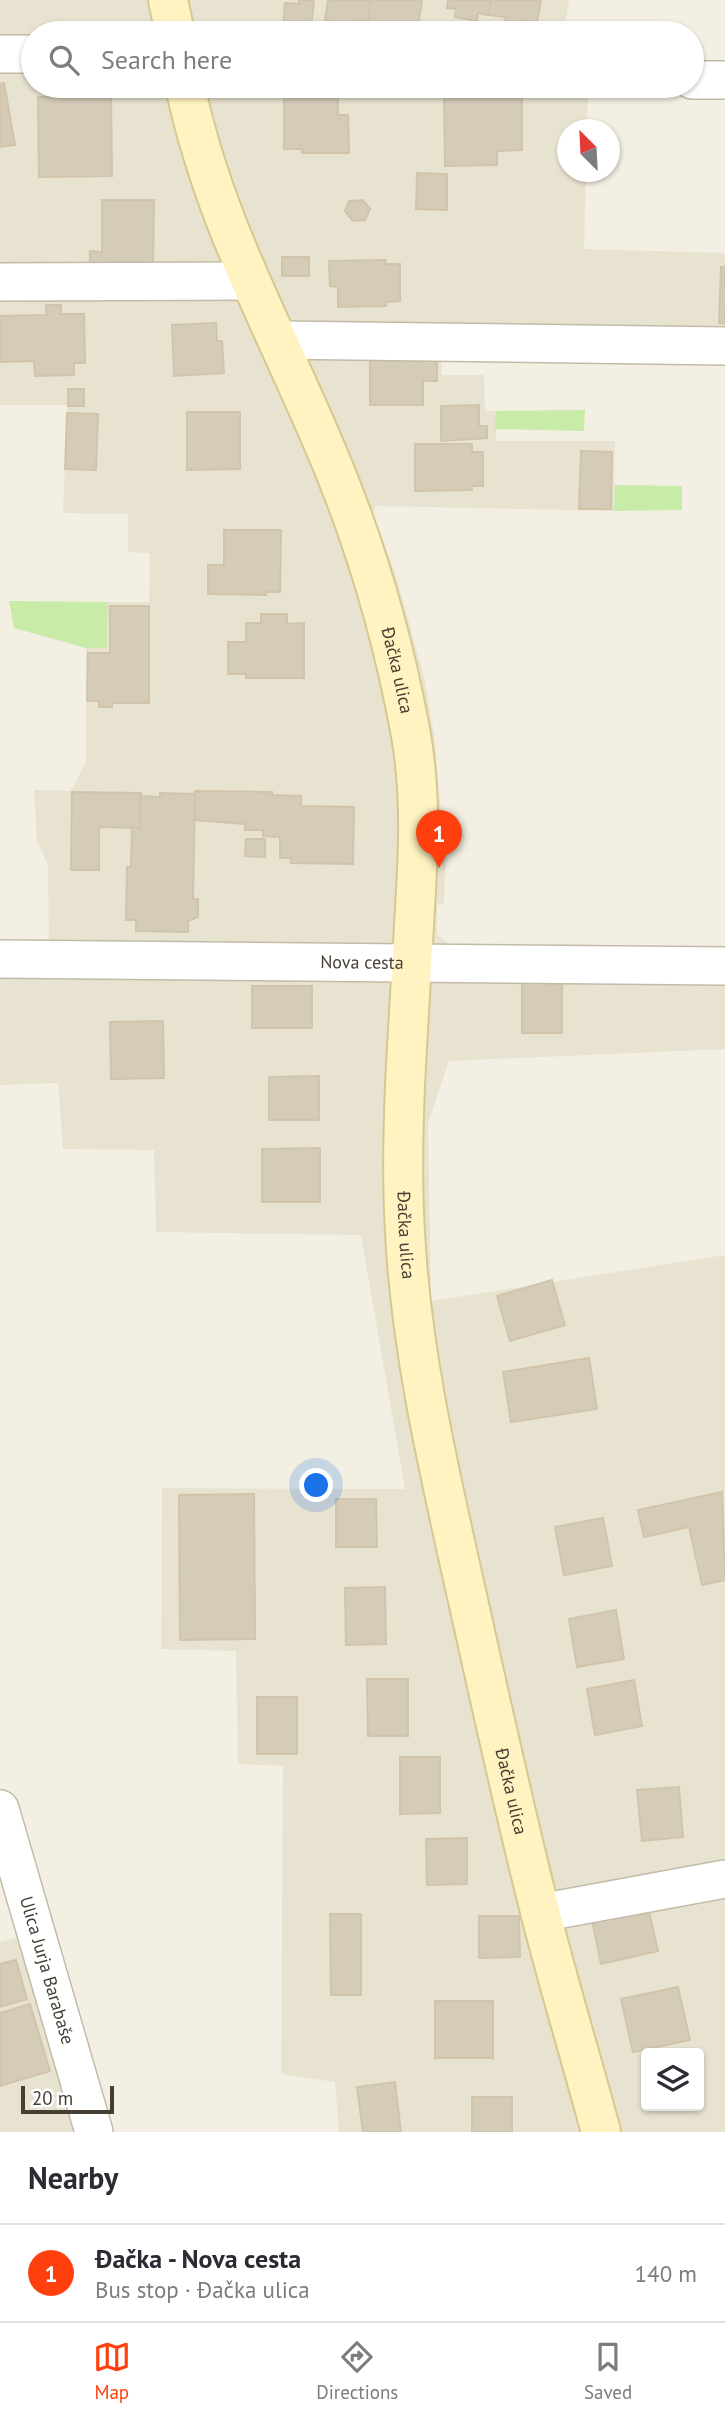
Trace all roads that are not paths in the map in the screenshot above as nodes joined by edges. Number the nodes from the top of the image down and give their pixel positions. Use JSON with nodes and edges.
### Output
{"nodes":[{"id":1,"x":168,"y":0,"type":"edge"},
{"id":2,"x":172,"y":21,"type":"edge"},
{"id":3,"x":0,"y":54,"type":"edge"},
{"id":4,"x":21,"y":54,"type":"edge"},
{"id":5,"x":704,"y":80,"type":"edge"},
{"id":6,"x":725,"y":80,"type":"edge"},
{"id":7,"x":188,"y":98,"type":"edge"},
{"id":8,"x":249,"y":281,"type":"junction"},
{"id":9,"x":0,"y":282,"type":"edge"},
{"id":10,"x":278,"y":340,"type":"junction"},
{"id":11,"x":725,"y":346,"type":"edge"},
{"id":12,"x":0,"y":959,"type":"edge"},
{"id":13,"x":413,"y":962,"type":"junction"},
{"id":14,"x":725,"y":966,"type":"edge"},
{"id":15,"x":0,"y":1809,"type":"edge"},
{"id":16,"x":725,"y":1879,"type":"edge"},
{"id":17,"x":540,"y":1913,"type":"junction"},
{"id":18,"x":94,"y":2132,"type":"edge"},
{"id":19,"x":601,"y":2132,"type":"edge"}],
"edges":[{"from":1,"to":2,"type":"street"},
{"from":3,"to":4,"type":"street"},
{"from":5,"to":6,"type":"street"},
{"from":7,"to":8,"type":"street","name":"Đačka ulica"},
{"from":8,"to":9,"type":"street"},
{"from":8,"to":10,"type":"street","name":"Đačka ulica"},
{"from":10,"to":11,"type":"street"},
{"from":10,"to":13,"type":"street","name":"Đačka ulica"},
{"from":12,"to":13,"type":"street","name":"Nova cesta"},
{"from":13,"to":14,"type":"street","name":"Nova cesta"},
{"from":13,"to":17,"type":"street","name":"Đačka ulica"},
{"from":15,"to":18,"type":"street","name":"Ulica Jurja Barabaše"},
{"from":16,"to":17,"type":"street"},
{"from":17,"to":19,"type":"street","name":"Đačka ulica"}]}
